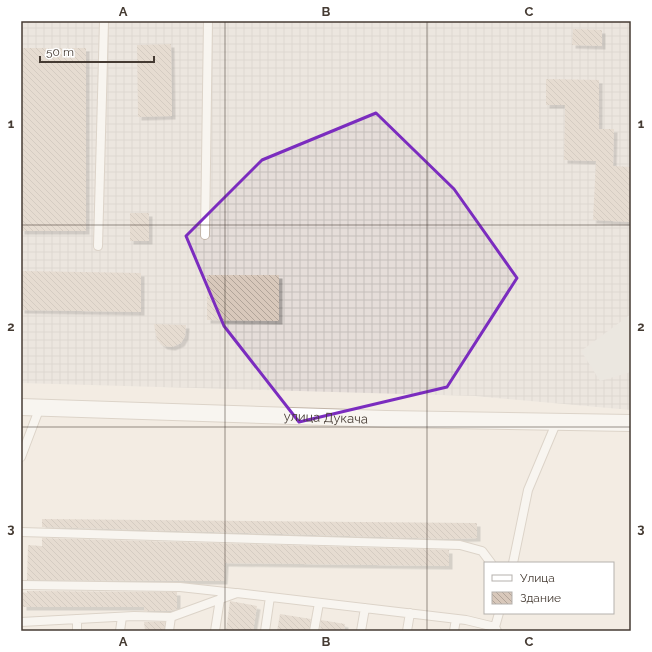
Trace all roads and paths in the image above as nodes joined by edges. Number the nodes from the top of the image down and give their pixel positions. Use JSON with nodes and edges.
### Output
{"nodes":[{"id":1,"x":104,"y":21,"type":"edge"},
{"id":2,"x":208,"y":21,"type":"edge"},
{"id":3,"x":205,"y":235,"type":"dead end"},
{"id":4,"x":98,"y":246,"type":"dead end"},
{"id":5,"x":21,"y":406,"type":"edge"},
{"id":6,"x":40,"y":407,"type":"junction"},
{"id":7,"x":557,"y":421,"type":"junction"},
{"id":8,"x":631,"y":423,"type":"edge"},
{"id":9,"x":21,"y":457,"type":"edge"},
{"id":10,"x":21,"y":532,"type":"edge"},
{"id":11,"x":490,"y":562,"type":"edge"},
{"id":12,"x":514,"y":562,"type":"edge"},
{"id":13,"x":21,"y":585,"type":"edge"},
{"id":14,"x":237,"y":593,"type":"junction"},
{"id":15,"x":270,"y":597,"type":"junction"},
{"id":16,"x":220,"y":599,"type":"junction"},
{"id":17,"x":319,"y":603,"type":"junction"},
{"id":18,"x":365,"y":608,"type":"junction"},
{"id":19,"x":410,"y":613,"type":"junction"},
{"id":20,"x":499,"y":614,"type":"edge"},
{"id":21,"x":122,"y":617,"type":"junction"},
{"id":22,"x":171,"y":617,"type":"junction"},
{"id":23,"x":77,"y":619,"type":"junction"},
{"id":24,"x":456,"y":619,"type":"junction"},
{"id":25,"x":21,"y":622,"type":"edge"},
{"id":26,"x":496,"y":629,"type":"edge"},
{"id":27,"x":77,"y":631,"type":"edge"},
{"id":28,"x":120,"y":631,"type":"edge"},
{"id":29,"x":169,"y":631,"type":"edge"},
{"id":30,"x":215,"y":631,"type":"edge"},
{"id":31,"x":265,"y":631,"type":"edge"},
{"id":32,"x":314,"y":631,"type":"edge"},
{"id":33,"x":361,"y":631,"type":"edge"},
{"id":34,"x":407,"y":631,"type":"edge"},
{"id":35,"x":454,"y":631,"type":"edge"}],
"edges":[{"from":1,"to":4,"type":"lane"},
{"from":2,"to":3,"type":"lane"},
{"from":5,"to":6,"type":"street","name":"улица Дукача"},
{"from":6,"to":7,"type":"street","name":"улица Дукача"},
{"from":6,"to":9,"type":"lane"},
{"from":7,"to":8,"type":"street","name":"улица Дукача"},
{"from":7,"to":12,"type":"lane"},
{"from":10,"to":11,"type":"lane"},
{"from":13,"to":14,"type":"lane"},
{"from":14,"to":15,"type":"lane"},
{"from":14,"to":16,"type":"lane"},
{"from":15,"to":17,"type":"lane"},
{"from":15,"to":31,"type":"lane"},
{"from":16,"to":22,"type":"lane"},
{"from":16,"to":30,"type":"lane"},
{"from":17,"to":18,"type":"lane"},
{"from":17,"to":32,"type":"lane"},
{"from":18,"to":19,"type":"lane"},
{"from":18,"to":33,"type":"lane"},
{"from":19,"to":24,"type":"lane"},
{"from":19,"to":34,"type":"lane"},
{"from":20,"to":26,"type":"lane"},
{"from":21,"to":22,"type":"lane"},
{"from":21,"to":23,"type":"lane"},
{"from":21,"to":28,"type":"lane"},
{"from":22,"to":29,"type":"lane"},
{"from":23,"to":25,"type":"lane"},
{"from":23,"to":27,"type":"lane"},
{"from":24,"to":26,"type":"lane"},
{"from":24,"to":35,"type":"lane"}]}
